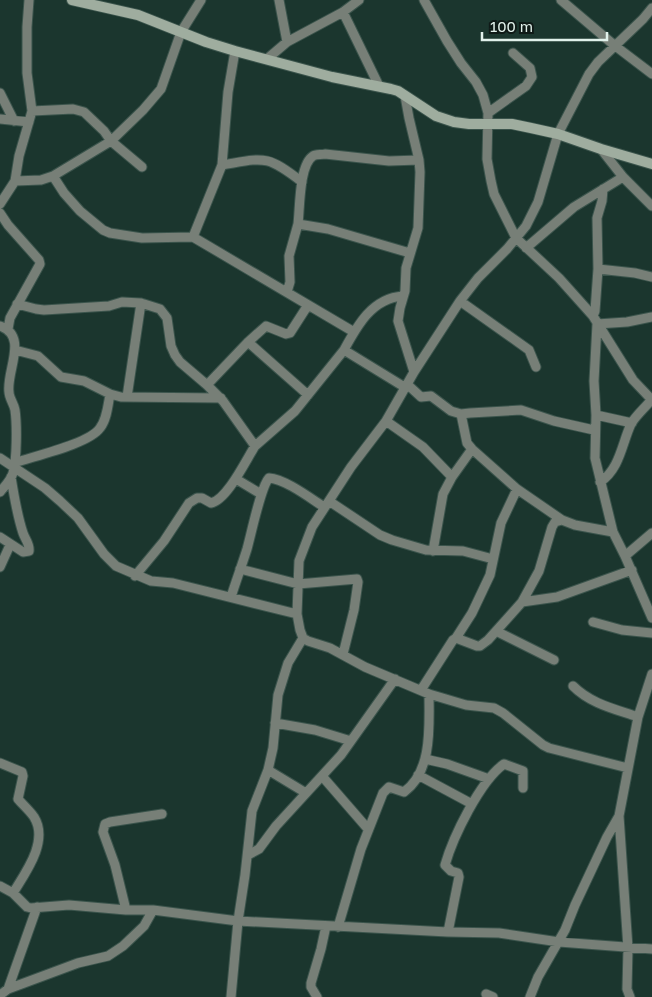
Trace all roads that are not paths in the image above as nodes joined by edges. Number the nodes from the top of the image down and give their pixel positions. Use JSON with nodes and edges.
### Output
{"nodes":[{"id":1,"x":29,"y":0,"type":"edge"},
{"id":2,"x":72,"y":0,"type":"edge"},
{"id":3,"x":201,"y":0,"type":"edge"},
{"id":4,"x":279,"y":0,"type":"edge"},
{"id":5,"x":359,"y":0,"type":"edge"},
{"id":6,"x":424,"y":0,"type":"edge"},
{"id":7,"x":561,"y":0,"type":"edge"},
{"id":8,"x":652,"y":9,"type":"edge"},
{"id":9,"x":343,"y":12,"type":"junction"},
{"id":10,"x":181,"y":32,"type":"junction"},
{"id":11,"x":287,"y":42,"type":"junction"},
{"id":12,"x":614,"y":45,"type":"junction"},
{"id":13,"x":235,"y":51,"type":"junction"},
{"id":14,"x":513,"y":53,"type":"dead end"},
{"id":15,"x":268,"y":59,"type":"junction"},
{"id":16,"x":652,"y":74,"type":"edge"},
{"id":17,"x":379,"y":86,"type":"junction"},
{"id":18,"x":0,"y":93,"type":"edge"},
{"id":19,"x":405,"y":96,"type":"junction"},
{"id":20,"x":32,"y":111,"type":"junction"},
{"id":21,"x":488,"y":118,"type":"junction"},
{"id":22,"x":0,"y":119,"type":"edge"},
{"id":23,"x":14,"y":121,"type":"junction"},
{"id":24,"x":29,"y":122,"type":"junction"},
{"id":25,"x":558,"y":134,"type":"junction"},
{"id":26,"x":111,"y":140,"type":"junction"},
{"id":27,"x":601,"y":149,"type":"junction"},
{"id":28,"x":419,"y":160,"type":"junction"},
{"id":29,"x":652,"y":164,"type":"edge"},
{"id":30,"x":222,"y":165,"type":"junction"},
{"id":31,"x":142,"y":167,"type":"dead end"},
{"id":32,"x":53,"y":176,"type":"junction"},
{"id":33,"x":623,"y":177,"type":"junction"},
{"id":34,"x":15,"y":181,"type":"junction"},
{"id":35,"x":302,"y":182,"type":"junction"},
{"id":36,"x":604,"y":188,"type":"junction"},
{"id":37,"x":1,"y":199,"type":"edge"},
{"id":38,"x":652,"y":206,"type":"edge"},
{"id":39,"x":0,"y":213,"type":"edge"},
{"id":40,"x":298,"y":224,"type":"junction"},
{"id":41,"x":193,"y":237,"type":"junction"},
{"id":42,"x":516,"y":238,"type":"junction"},
{"id":43,"x":526,"y":248,"type":"junction"},
{"id":44,"x":410,"y":253,"type":"junction"},
{"id":45,"x":598,"y":269,"type":"junction"},
{"id":46,"x":652,"y":277,"type":"edge"},
{"id":47,"x":287,"y":292,"type":"junction"},
{"id":48,"x":403,"y":296,"type":"junction"},
{"id":49,"x":460,"y":301,"type":"junction"},
{"id":50,"x":141,"y":303,"type":"junction"},
{"id":51,"x":17,"y":304,"type":"junction"},
{"id":52,"x":308,"y":305,"type":"junction"},
{"id":53,"x":652,"y":317,"type":"edge"},
{"id":54,"x":595,"y":320,"type":"junction"},
{"id":55,"x":4,"y":328,"type":"edge"},
{"id":56,"x":354,"y":332,"type":"junction"},
{"id":57,"x":248,"y":342,"type":"junction"},
{"id":58,"x":15,"y":350,"type":"junction"},
{"id":59,"x":344,"y":350,"type":"junction"},
{"id":60,"x":536,"y":367,"type":"dead end"},
{"id":61,"x":414,"y":372,"type":"junction"},
{"id":62,"x":207,"y":385,"type":"junction"},
{"id":63,"x":407,"y":387,"type":"junction"},
{"id":64,"x":110,"y":394,"type":"junction"},
{"id":65,"x":308,"y":395,"type":"junction"},
{"id":66,"x":127,"y":397,"type":"junction"},
{"id":67,"x":221,"y":398,"type":"junction"},
{"id":68,"x":652,"y":400,"type":"edge"},
{"id":69,"x":461,"y":414,"type":"junction"},
{"id":70,"x":596,"y":415,"type":"junction"},
{"id":71,"x":386,"y":421,"type":"junction"},
{"id":72,"x":632,"y":423,"type":"junction"},
{"id":73,"x":594,"y":430,"type":"junction"},
{"id":74,"x":255,"y":446,"type":"junction"},
{"id":75,"x":472,"y":449,"type":"junction"},
{"id":76,"x":0,"y":458,"type":"edge"},
{"id":77,"x":14,"y":465,"type":"junction"},
{"id":78,"x":11,"y":477,"type":"junction"},
{"id":79,"x":452,"y":477,"type":"junction"},
{"id":80,"x":236,"y":479,"type":"junction"},
{"id":81,"x":600,"y":482,"type":"junction"},
{"id":82,"x":517,"y":488,"type":"junction"},
{"id":83,"x":0,"y":492,"type":"edge"},
{"id":84,"x":261,"y":494,"type":"junction"},
{"id":85,"x":327,"y":504,"type":"junction"},
{"id":86,"x":562,"y":520,"type":"junction"},
{"id":87,"x":613,"y":532,"type":"junction"},
{"id":88,"x":652,"y":533,"type":"edge"},
{"id":89,"x":0,"y":537,"type":"edge"},
{"id":90,"x":10,"y":545,"type":"junction"},
{"id":91,"x":433,"y":551,"type":"junction"},
{"id":92,"x":626,"y":556,"type":"junction"},
{"id":93,"x":493,"y":559,"type":"junction"},
{"id":94,"x":0,"y":567,"type":"edge"},
{"id":95,"x":240,"y":569,"type":"junction"},
{"id":96,"x":632,"y":570,"type":"junction"},
{"id":97,"x":135,"y":576,"type":"junction"},
{"id":98,"x":298,"y":584,"type":"junction"},
{"id":99,"x":231,"y":597,"type":"junction"},
{"id":100,"x":522,"y":602,"type":"junction"},
{"id":101,"x":297,"y":614,"type":"junction"},
{"id":102,"x":652,"y":618,"type":"edge"},
{"id":103,"x":593,"y":622,"type":"dead end"},
{"id":104,"x":496,"y":631,"type":"junction"},
{"id":105,"x":652,"y":633,"type":"edge"},
{"id":106,"x":303,"y":638,"type":"junction"},
{"id":107,"x":456,"y":638,"type":"junction"},
{"id":108,"x":343,"y":654,"type":"junction"},
{"id":109,"x":554,"y":660,"type":"dead end"},
{"id":110,"x":652,"y":674,"type":"edge"},
{"id":111,"x":394,"y":679,"type":"junction"},
{"id":112,"x":573,"y":686,"type":"dead end"},
{"id":113,"x":425,"y":692,"type":"junction"},
{"id":114,"x":638,"y":717,"type":"junction"},
{"id":115,"x":275,"y":723,"type":"junction"},
{"id":116,"x":351,"y":741,"type":"junction"},
{"id":117,"x":425,"y":759,"type":"junction"},
{"id":118,"x":0,"y":763,"type":"edge"},
{"id":119,"x":628,"y":768,"type":"junction"},
{"id":120,"x":268,"y":770,"type":"junction"},
{"id":121,"x":418,"y":775,"type":"junction"},
{"id":122,"x":322,"y":776,"type":"junction"},
{"id":123,"x":489,"y":780,"type":"junction"},
{"id":124,"x":523,"y":788,"type":"dead end"},
{"id":125,"x":306,"y":793,"type":"junction"},
{"id":126,"x":472,"y":804,"type":"junction"},
{"id":127,"x":162,"y":814,"type":"dead end"},
{"id":128,"x":619,"y":816,"type":"junction"},
{"id":129,"x":368,"y":829,"type":"junction"},
{"id":130,"x":248,"y":856,"type":"junction"},
{"id":131,"x":0,"y":886,"type":"edge"},
{"id":132,"x":13,"y":893,"type":"junction"},
{"id":133,"x":37,"y":907,"type":"junction"},
{"id":134,"x":126,"y":910,"type":"junction"},
{"id":135,"x":154,"y":910,"type":"junction"},
{"id":136,"x":238,"y":921,"type":"junction"},
{"id":137,"x":326,"y":926,"type":"junction"},
{"id":138,"x":338,"y":927,"type":"junction"},
{"id":139,"x":448,"y":932,"type":"junction"},
{"id":140,"x":559,"y":942,"type":"junction"},
{"id":141,"x":628,"y":948,"type":"junction"},
{"id":142,"x":652,"y":949,"type":"edge"},
{"id":143,"x":8,"y":989,"type":"junction"},
{"id":144,"x":0,"y":995,"type":"edge"},
{"id":145,"x":231,"y":997,"type":"edge"},
{"id":146,"x":318,"y":997,"type":"edge"},
{"id":147,"x":530,"y":997,"type":"edge"},
{"id":148,"x":630,"y":997,"type":"edge"}],
"edges":[{"from":1,"to":20,"type":"street"},
{"from":2,"to":10,"type":"street"},
{"from":3,"to":10,"type":"street"},
{"from":4,"to":11,"type":"street"},
{"from":5,"to":9,"type":"street"},
{"from":6,"to":21,"type":"street"},
{"from":7,"to":12,"type":"street"},
{"from":8,"to":12,"type":"street"},
{"from":9,"to":11,"type":"street"},
{"from":9,"to":17,"type":"street"},
{"from":10,"to":13,"type":"street"},
{"from":10,"to":26,"type":"street"},
{"from":11,"to":15,"type":"street"},
{"from":12,"to":16,"type":"street"},
{"from":12,"to":25,"type":"street"},
{"from":13,"to":15,"type":"street"},
{"from":13,"to":30,"type":"street"},
{"from":14,"to":21,"type":"street"},
{"from":15,"to":17,"type":"street"},
{"from":17,"to":19,"type":"street"},
{"from":18,"to":23,"type":"street"},
{"from":19,"to":21,"type":"street"},
{"from":19,"to":28,"type":"street"},
{"from":20,"to":24,"type":"street"},
{"from":20,"to":26,"type":"street"},
{"from":21,"to":25,"type":"street"},
{"from":21,"to":42,"type":"street"},
{"from":22,"to":23,"type":"street"},
{"from":23,"to":24,"type":"street"},
{"from":24,"to":34,"type":"street"},
{"from":25,"to":27,"type":"street"},
{"from":25,"to":42,"type":"street"},
{"from":26,"to":31,"type":"street"},
{"from":26,"to":32,"type":"street"},
{"from":27,"to":29,"type":"street"},
{"from":27,"to":33,"type":"street"},
{"from":28,"to":35,"type":"street"},
{"from":28,"to":44,"type":"street"},
{"from":30,"to":35,"type":"street"},
{"from":30,"to":41,"type":"street"},
{"from":32,"to":34,"type":"street"},
{"from":32,"to":41,"type":"street"},
{"from":33,"to":36,"type":"street"},
{"from":33,"to":38,"type":"street"},
{"from":34,"to":37,"type":"street"},
{"from":35,"to":40,"type":"street"},
{"from":36,"to":43,"type":"street"},
{"from":36,"to":45,"type":"street"},
{"from":39,"to":51,"type":"street"},
{"from":40,"to":44,"type":"street"},
{"from":40,"to":47,"type":"street"},
{"from":41,"to":47,"type":"street"},
{"from":42,"to":43,"type":"street"},
{"from":42,"to":49,"type":"street"},
{"from":43,"to":54,"type":"street"},
{"from":44,"to":48,"type":"street"},
{"from":45,"to":46,"type":"street"},
{"from":45,"to":54,"type":"street"},
{"from":47,"to":52,"type":"street"},
{"from":48,"to":56,"type":"street"},
{"from":48,"to":61,"type":"street"},
{"from":49,"to":60,"type":"street"},
{"from":49,"to":61,"type":"street"},
{"from":50,"to":51,"type":"street"},
{"from":50,"to":62,"type":"street"},
{"from":50,"to":66,"type":"street"},
{"from":51,"to":55,"type":"street"},
{"from":52,"to":56,"type":"street"},
{"from":52,"to":57,"type":"street"},
{"from":53,"to":54,"type":"street"},
{"from":54,"to":68,"type":"street"},
{"from":54,"to":70,"type":"street"},
{"from":55,"to":58,"type":"street"},
{"from":56,"to":59,"type":"street"},
{"from":57,"to":62,"type":"street"},
{"from":57,"to":65,"type":"street"},
{"from":58,"to":64,"type":"street"},
{"from":58,"to":77,"type":"street"},
{"from":59,"to":63,"type":"street"},
{"from":59,"to":65,"type":"street"},
{"from":61,"to":63,"type":"street"},
{"from":62,"to":67,"type":"street"},
{"from":63,"to":69,"type":"street"},
{"from":63,"to":71,"type":"street"},
{"from":64,"to":66,"type":"street"},
{"from":64,"to":77,"type":"street"},
{"from":65,"to":74,"type":"street"},
{"from":66,"to":67,"type":"street"},
{"from":67,"to":74,"type":"street"},
{"from":68,"to":72,"type":"street"},
{"from":69,"to":73,"type":"street"},
{"from":69,"to":75,"type":"street"},
{"from":70,"to":72,"type":"street"},
{"from":70,"to":73,"type":"street"},
{"from":71,"to":79,"type":"street"},
{"from":71,"to":85,"type":"street"},
{"from":72,"to":81,"type":"street"},
{"from":73,"to":81,"type":"street"},
{"from":74,"to":80,"type":"street"},
{"from":75,"to":79,"type":"street"},
{"from":75,"to":82,"type":"street"},
{"from":76,"to":77,"type":"street"},
{"from":77,"to":78,"type":"street"},
{"from":77,"to":97,"type":"street"},
{"from":78,"to":83,"type":"street"},
{"from":78,"to":90,"type":"street"},
{"from":79,"to":91,"type":"street"},
{"from":80,"to":84,"type":"street"},
{"from":80,"to":97,"type":"street"},
{"from":81,"to":87,"type":"street"},
{"from":82,"to":86,"type":"street"},
{"from":82,"to":93,"type":"street"},
{"from":84,"to":85,"type":"street"},
{"from":84,"to":95,"type":"street"},
{"from":85,"to":91,"type":"street"},
{"from":85,"to":98,"type":"street"},
{"from":86,"to":87,"type":"street"},
{"from":86,"to":100,"type":"street"},
{"from":87,"to":92,"type":"street"},
{"from":88,"to":92,"type":"street"},
{"from":89,"to":90,"type":"street"},
{"from":90,"to":94,"type":"street"},
{"from":91,"to":93,"type":"street"},
{"from":92,"to":96,"type":"street"},
{"from":93,"to":107,"type":"street"},
{"from":95,"to":98,"type":"street"},
{"from":95,"to":99,"type":"street"},
{"from":96,"to":100,"type":"street"},
{"from":96,"to":102,"type":"street"},
{"from":97,"to":99,"type":"street"},
{"from":98,"to":101,"type":"street"},
{"from":98,"to":108,"type":"street"},
{"from":99,"to":101,"type":"street"},
{"from":100,"to":104,"type":"street"},
{"from":101,"to":106,"type":"street"},
{"from":103,"to":105,"type":"street"},
{"from":104,"to":107,"type":"street"},
{"from":104,"to":109,"type":"street"},
{"from":106,"to":108,"type":"street"},
{"from":106,"to":115,"type":"street"},
{"from":107,"to":113,"type":"street"},
{"from":108,"to":111,"type":"street"},
{"from":110,"to":114,"type":"street"},
{"from":111,"to":113,"type":"street"},
{"from":111,"to":116,"type":"street"},
{"from":112,"to":114,"type":"street"},
{"from":113,"to":117,"type":"street"},
{"from":113,"to":119,"type":"street"},
{"from":114,"to":119,"type":"street"},
{"from":115,"to":116,"type":"street"},
{"from":115,"to":120,"type":"street"},
{"from":116,"to":122,"type":"street"},
{"from":117,"to":121,"type":"street"},
{"from":117,"to":123,"type":"street"},
{"from":118,"to":132,"type":"street"},
{"from":119,"to":128,"type":"street"},
{"from":120,"to":125,"type":"street"},
{"from":120,"to":130,"type":"street"},
{"from":121,"to":126,"type":"street"},
{"from":121,"to":129,"type":"street"},
{"from":122,"to":125,"type":"street"},
{"from":122,"to":129,"type":"street"},
{"from":123,"to":124,"type":"street"},
{"from":123,"to":126,"type":"street"},
{"from":125,"to":130,"type":"street"},
{"from":126,"to":139,"type":"street"},
{"from":127,"to":134,"type":"street"},
{"from":128,"to":140,"type":"street"},
{"from":128,"to":141,"type":"street"},
{"from":129,"to":138,"type":"street"},
{"from":130,"to":136,"type":"street"},
{"from":131,"to":132,"type":"street"},
{"from":132,"to":133,"type":"street"},
{"from":133,"to":134,"type":"street"},
{"from":133,"to":143,"type":"street"},
{"from":134,"to":135,"type":"street"},
{"from":135,"to":136,"type":"street"},
{"from":135,"to":143,"type":"street"},
{"from":136,"to":137,"type":"street"},
{"from":136,"to":145,"type":"street"},
{"from":137,"to":138,"type":"street"},
{"from":137,"to":146,"type":"street"},
{"from":138,"to":139,"type":"street"},
{"from":139,"to":140,"type":"street"},
{"from":140,"to":141,"type":"street"},
{"from":140,"to":147,"type":"street"},
{"from":141,"to":142,"type":"street"},
{"from":141,"to":148,"type":"street"},
{"from":143,"to":144,"type":"street"}]}
